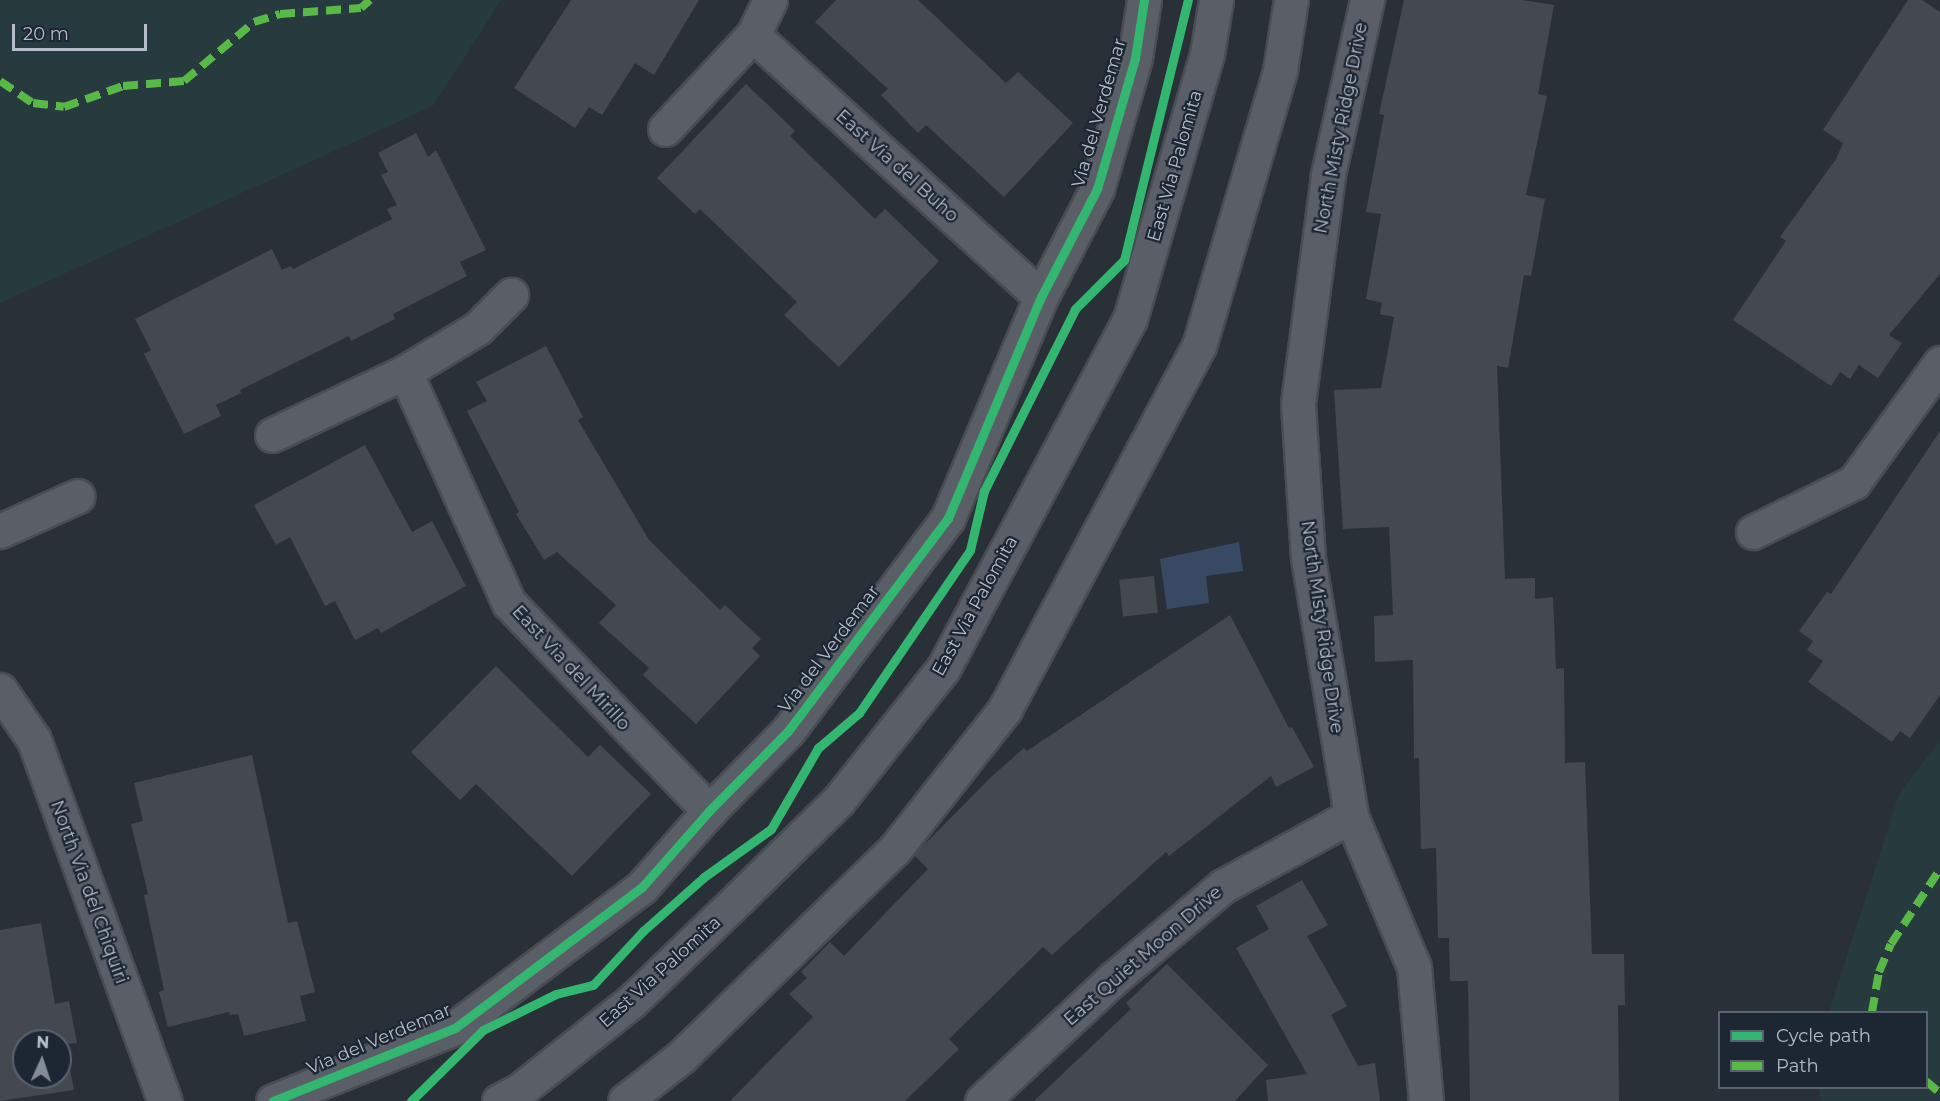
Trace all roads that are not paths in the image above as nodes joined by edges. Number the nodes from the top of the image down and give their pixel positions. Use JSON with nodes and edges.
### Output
{"nodes":[{"id":1,"x":770,"y":0,"type":"edge"},
{"id":2,"x":1144,"y":0,"type":"edge"},
{"id":3,"x":1216,"y":0,"type":"edge"},
{"id":4,"x":1291,"y":0,"type":"edge"},
{"id":5,"x":1367,"y":0,"type":"edge"},
{"id":6,"x":753,"y":34,"type":"junction"},
{"id":7,"x":665,"y":129,"type":"dead end"},
{"id":8,"x":511,"y":295,"type":"dead end"},
{"id":9,"x":1041,"y":297,"type":"junction"},
{"id":10,"x":1940,"y":363,"type":"edge"},
{"id":11,"x":405,"y":372,"type":"junction"},
{"id":12,"x":272,"y":435,"type":"dead end"},
{"id":13,"x":78,"y":496,"type":"dead end"},
{"id":14,"x":0,"y":531,"type":"edge"},
{"id":15,"x":1753,"y":532,"type":"dead end"},
{"id":16,"x":0,"y":690,"type":"edge"},
{"id":17,"x":709,"y":812,"type":"junction"},
{"id":18,"x":1351,"y":816,"type":"junction"},
{"id":19,"x":165,"y":1101,"type":"edge"},
{"id":20,"x":273,"y":1101,"type":"edge"},
{"id":21,"x":499,"y":1101,"type":"edge"},
{"id":22,"x":625,"y":1101,"type":"edge"},
{"id":23,"x":982,"y":1101,"type":"edge"},
{"id":24,"x":1426,"y":1101,"type":"edge"}],
"edges":[{"from":1,"to":6,"type":"street"},
{"from":2,"to":9,"type":"street","name":"Via del Verdemar"},
{"from":3,"to":21,"type":"street","name":"East Via Palomita"},
{"from":4,"to":22,"type":"street"},
{"from":5,"to":18,"type":"street","name":"North Misty Ridge Drive"},
{"from":6,"to":7,"type":"street"},
{"from":6,"to":9,"type":"street","name":"East Via del Buho"},
{"from":8,"to":11,"type":"street"},
{"from":9,"to":17,"type":"street","name":"Via del Verdemar"},
{"from":10,"to":15,"type":"street"},
{"from":11,"to":12,"type":"street"},
{"from":11,"to":17,"type":"street","name":"East Via del Mirillo"},
{"from":13,"to":14,"type":"street"},
{"from":16,"to":19,"type":"street","name":"North Via del Chiquiri"},
{"from":17,"to":20,"type":"street","name":"Via del Verdemar"},
{"from":18,"to":23,"type":"street","name":"East Quiet Moon Drive"},
{"from":18,"to":24,"type":"street","name":"North Misty Ridge Drive"}]}
